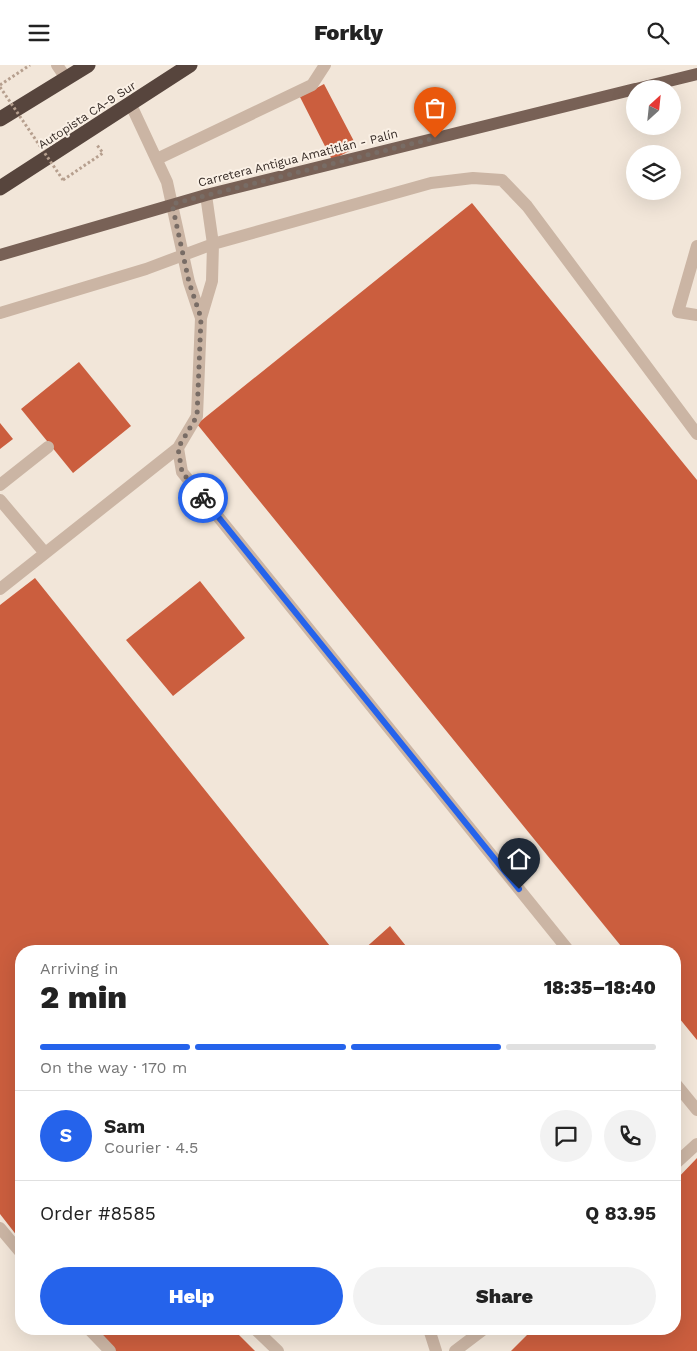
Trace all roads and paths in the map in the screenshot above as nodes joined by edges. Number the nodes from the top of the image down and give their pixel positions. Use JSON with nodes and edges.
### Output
{"nodes":[{"id":1,"x":30,"y":65,"type":"edge"},
{"id":2,"x":56,"y":65,"type":"edge"},
{"id":3,"x":88,"y":65,"type":"edge"},
{"id":4,"x":190,"y":65,"type":"edge"},
{"id":5,"x":325,"y":65,"type":"edge"},
{"id":6,"x":697,"y":74,"type":"edge"},
{"id":7,"x":66,"y":78,"type":"junction"},
{"id":8,"x":673,"y":80,"type":"edge"},
{"id":9,"x":0,"y":86,"type":"edge"},
{"id":10,"x":626,"y":91,"type":"edge"},
{"id":11,"x":131,"y":105,"type":"junction"},
{"id":12,"x":0,"y":119,"type":"edge"},
{"id":13,"x":102,"y":153,"type":"dead end"},
{"id":14,"x":157,"y":159,"type":"junction"},
{"id":15,"x":0,"y":188,"type":"edge"},
{"id":16,"x":206,"y":195,"type":"junction"},
{"id":17,"x":172,"y":204,"type":"junction"},
{"id":18,"x":213,"y":244,"type":"junction"},
{"id":19,"x":697,"y":246,"type":"edge"},
{"id":20,"x":183,"y":253,"type":"junction"},
{"id":21,"x":0,"y":255,"type":"edge"},
{"id":22,"x":0,"y":313,"type":"edge"},
{"id":23,"x":697,"y":315,"type":"edge"},
{"id":24,"x":201,"y":318,"type":"junction"},
{"id":25,"x":697,"y":434,"type":"edge"},
{"id":26,"x":48,"y":447,"type":"dead end"},
{"id":27,"x":178,"y":448,"type":"junction"},
{"id":28,"x":0,"y":485,"type":"edge"},
{"id":29,"x":0,"y":500,"type":"edge"},
{"id":30,"x":45,"y":553,"type":"junction"},
{"id":31,"x":0,"y":589,"type":"edge"},
{"id":32,"x":564,"y":945,"type":"edge"},
{"id":33,"x":681,"y":1090,"type":"edge"},
{"id":34,"x":697,"y":1110,"type":"edge"},
{"id":35,"x":697,"y":1145,"type":"edge"},
{"id":36,"x":681,"y":1159,"type":"edge"},
{"id":37,"x":0,"y":1228,"type":"edge"},
{"id":38,"x":15,"y":1246,"type":"edge"},
{"id":39,"x":95,"y":1335,"type":"edge"},
{"id":40,"x":261,"y":1335,"type":"edge"},
{"id":41,"x":431,"y":1335,"type":"edge"},
{"id":42,"x":476,"y":1335,"type":"edge"},
{"id":43,"x":110,"y":1351,"type":"edge"},
{"id":44,"x":278,"y":1351,"type":"edge"},
{"id":45,"x":436,"y":1351,"type":"edge"},
{"id":46,"x":455,"y":1351,"type":"edge"}],
"edges":[{"from":1,"to":9,"type":"path"},
{"from":2,"to":7,"type":"lane"},
{"from":3,"to":7,"type":"highway"},
{"from":4,"to":11,"type":"highway","name":"Autopista CA-9 Sur"},
{"from":5,"to":14,"type":"lane"},
{"from":6,"to":8,"type":"main road","name":"Carretera Antigua Amatitlán - Palín"},
{"from":7,"to":12,"type":"highway"},
{"from":9,"to":13,"type":"path","bridge":true},
{"from":10,"to":16,"type":"main road","name":"Carretera Antigua Amatitlán - Palín"},
{"from":11,"to":14,"type":"lane"},
{"from":11,"to":15,"type":"highway","name":"Autopista CA-9 Sur"},
{"from":14,"to":17,"type":"lane"},
{"from":16,"to":17,"type":"main road","name":"Carretera Antigua Amatitlán - Palín"},
{"from":16,"to":18,"type":"lane"},
{"from":17,"to":20,"type":"lane"},
{"from":17,"to":21,"type":"main road","name":"Carretera Antigua Amatitlán - Palín"},
{"from":18,"to":20,"type":"lane"},
{"from":18,"to":24,"type":"lane"},
{"from":18,"to":25,"type":"lane"},
{"from":19,"to":23,"type":"lane"},
{"from":20,"to":22,"type":"lane"},
{"from":20,"to":24,"type":"lane"},
{"from":24,"to":27,"type":"lane"},
{"from":26,"to":28,"type":"lane"},
{"from":27,"to":30,"type":"lane"},
{"from":27,"to":32,"type":"lane"},
{"from":29,"to":30,"type":"lane"},
{"from":30,"to":31,"type":"lane"},
{"from":33,"to":34,"type":"lane"},
{"from":35,"to":36,"type":"lane"},
{"from":37,"to":38,"type":"lane"},
{"from":39,"to":43,"type":"lane"},
{"from":40,"to":44,"type":"lane"},
{"from":41,"to":45,"type":"lane"},
{"from":42,"to":46,"type":"lane"}]}
